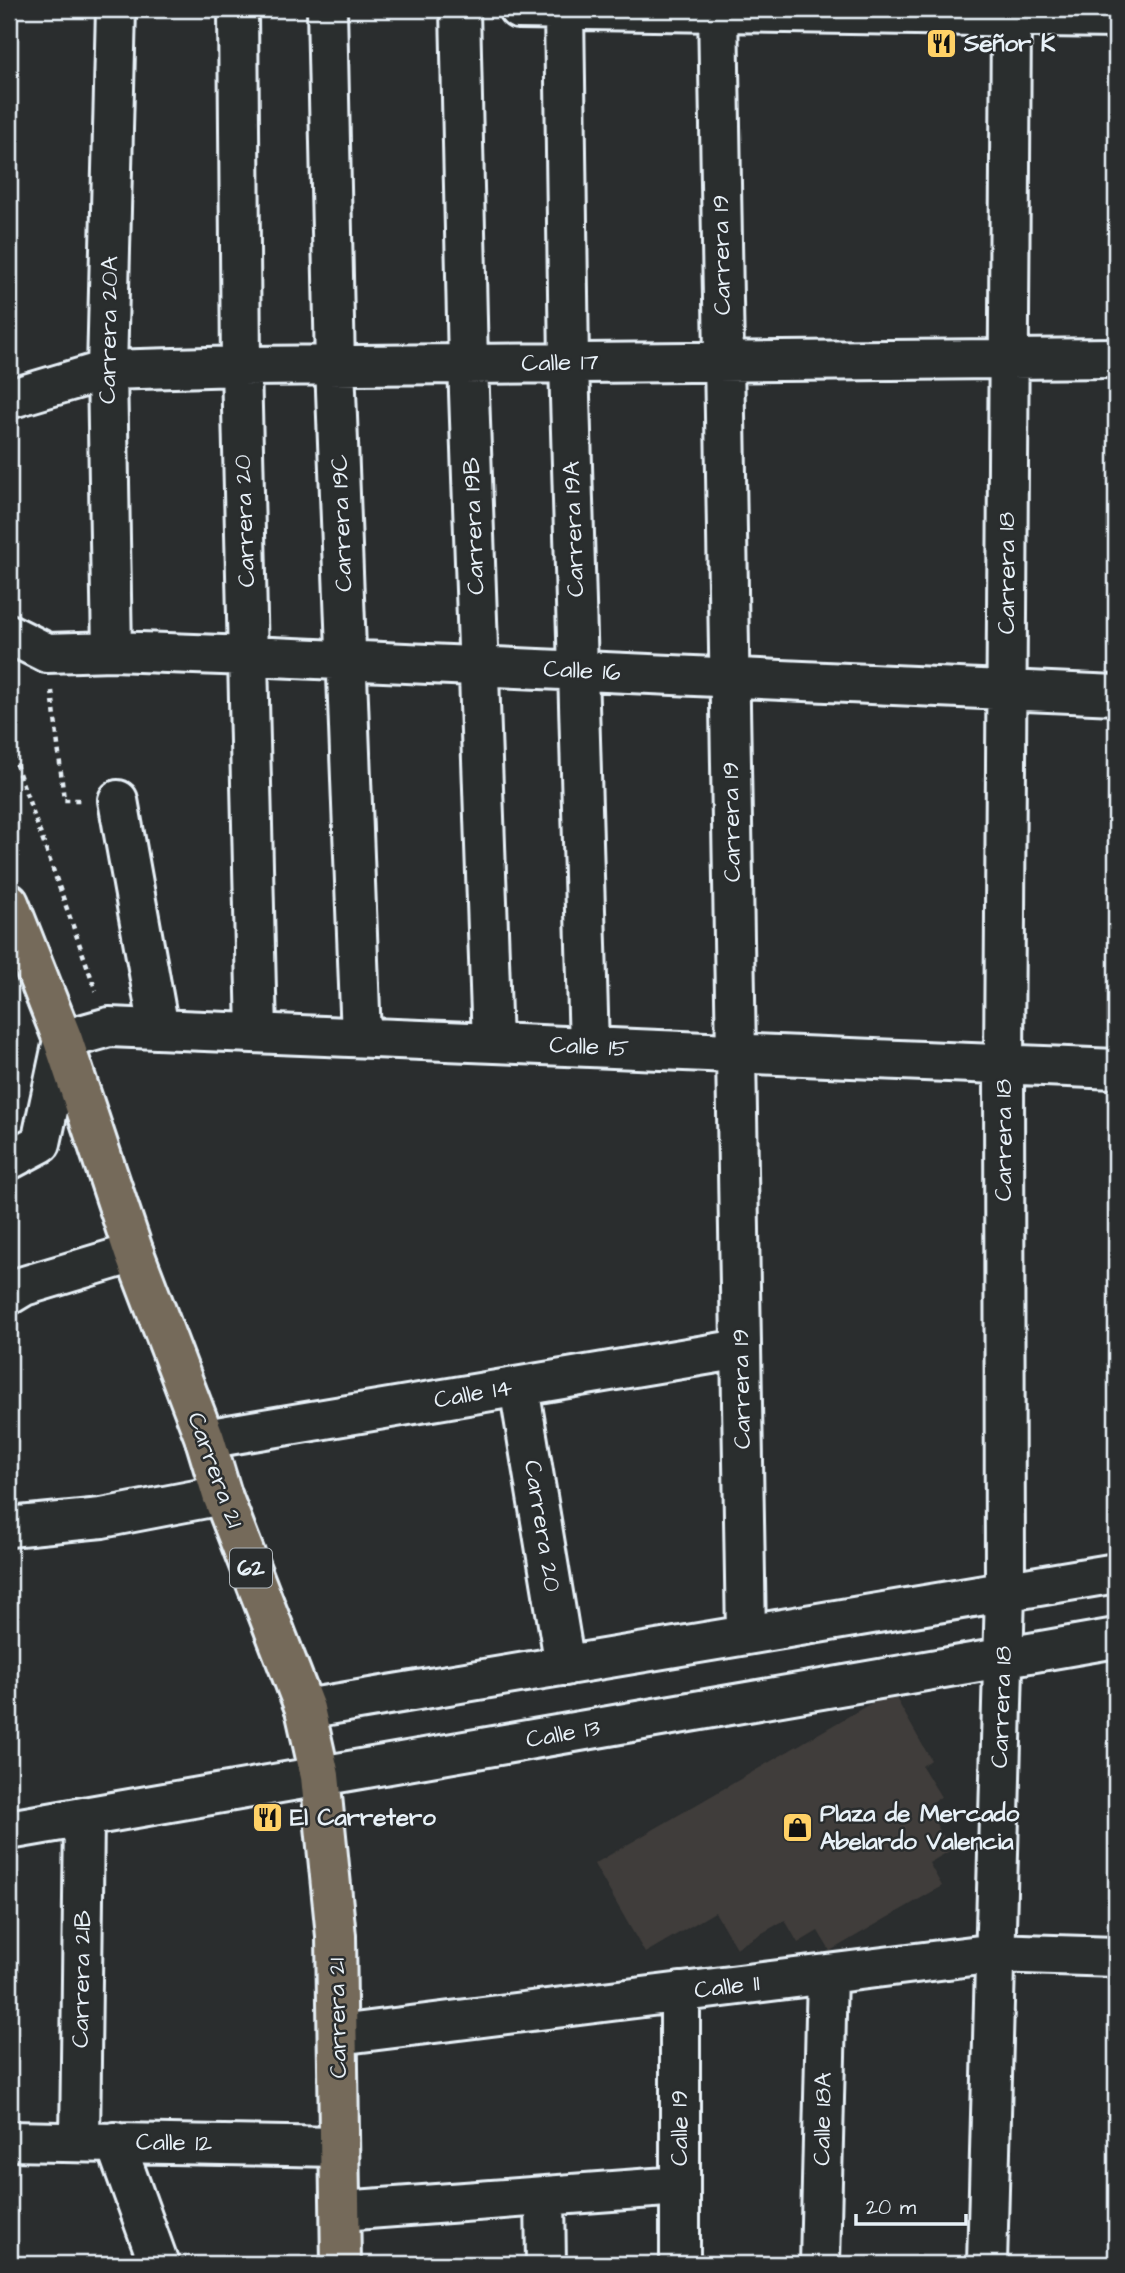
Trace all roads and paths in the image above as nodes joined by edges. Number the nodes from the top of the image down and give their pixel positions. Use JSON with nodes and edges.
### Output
{"nodes":[{"id":1,"x":116,"y":9,"type":"edge"},
{"id":2,"x":238,"y":9,"type":"edge"},
{"id":3,"x":327,"y":9,"type":"edge"},
{"id":4,"x":460,"y":9,"type":"edge"},
{"id":5,"x":518,"y":9,"type":"edge"},
{"id":6,"x":564,"y":10,"type":"edge"},
{"id":7,"x":718,"y":10,"type":"edge"},
{"id":8,"x":1011,"y":16,"type":"junction"},
{"id":9,"x":1116,"y":18,"type":"edge"},
{"id":10,"x":1116,"y":358,"type":"edge"},
{"id":11,"x":1008,"y":359,"type":"junction"},
{"id":12,"x":569,"y":363,"type":"junction"},
{"id":13,"x":724,"y":363,"type":"junction"},
{"id":14,"x":468,"y":364,"type":"junction"},
{"id":15,"x":335,"y":365,"type":"junction"},
{"id":16,"x":241,"y":366,"type":"junction"},
{"id":17,"x":107,"y":370,"type":"junction"},
{"id":18,"x":9,"y":399,"type":"edge"},
{"id":19,"x":9,"y":634,"type":"edge"},
{"id":20,"x":112,"y":651,"type":"junction"},
{"id":21,"x":47,"y":653,"type":"junction"},
{"id":22,"x":249,"y":656,"type":"junction"},
{"id":23,"x":347,"y":661,"type":"junction"},
{"id":24,"x":479,"y":666,"type":"junction"},
{"id":25,"x":579,"y":671,"type":"junction"},
{"id":26,"x":730,"y":678,"type":"junction"},
{"id":27,"x":1007,"y":691,"type":"junction"},
{"id":28,"x":1116,"y":695,"type":"edge"},
{"id":29,"x":9,"y":744,"type":"edge"},
{"id":30,"x":118,"y":800,"type":"joint"},
{"id":31,"x":9,"y":903,"type":"edge"},
{"id":32,"x":109,"y":1027,"type":"junction"},
{"id":33,"x":159,"y":1029,"type":"junction"},
{"id":34,"x":257,"y":1033,"type":"junction"},
{"id":35,"x":361,"y":1037,"type":"junction"},
{"id":36,"x":63,"y":1040,"type":"junction"},
{"id":37,"x":492,"y":1043,"type":"junction"},
{"id":38,"x":589,"y":1047,"type":"junction"},
{"id":39,"x":736,"y":1053,"type":"junction"},
{"id":40,"x":1004,"y":1064,"type":"junction"},
{"id":41,"x":1116,"y":1069,"type":"edge"},
{"id":42,"x":9,"y":1160,"type":"edge"},
{"id":43,"x":134,"y":1253,"type":"junction"},
{"id":44,"x":9,"y":1295,"type":"edge"},
{"id":45,"x":741,"y":1349,"type":"junction"},
{"id":46,"x":519,"y":1387,"type":"junction"},
{"id":47,"x":205,"y":1439,"type":"junction"},
{"id":48,"x":222,"y":1495,"type":"junction"},
{"id":49,"x":9,"y":1527,"type":"edge"},
{"id":50,"x":1116,"y":1573,"type":"edge"},
{"id":51,"x":1005,"y":1592,"type":"junction"},
{"id":52,"x":746,"y":1635,"type":"junction"},
{"id":53,"x":1116,"y":1638,"type":"edge"},
{"id":54,"x":1004,"y":1657,"type":"junction"},
{"id":55,"x":565,"y":1666,"type":"junction"},
{"id":56,"x":305,"y":1709,"type":"junction"},
{"id":57,"x":320,"y":1776,"type":"junction"},
{"id":58,"x":84,"y":1817,"type":"junction"},
{"id":59,"x":9,"y":1830,"type":"edge"},
{"id":60,"x":996,"y":1953,"type":"junction"},
{"id":61,"x":1116,"y":1956,"type":"edge"},
{"id":62,"x":827,"y":1974,"type":"junction"},
{"id":63,"x":680,"y":1992,"type":"junction"},
{"id":64,"x":338,"y":2035,"type":"junction"},
{"id":65,"x":9,"y":2141,"type":"edge"},
{"id":66,"x":97,"y":2142,"type":"junction"},
{"id":67,"x":339,"y":2147,"type":"junction"},
{"id":68,"x":680,"y":2186,"type":"junction"},
{"id":69,"x":545,"y":2196,"type":"junction"},
{"id":70,"x":341,"y":2211,"type":"junction"},
{"id":71,"x":159,"y":2264,"type":"edge"},
{"id":72,"x":341,"y":2264,"type":"edge"},
{"id":73,"x":546,"y":2264,"type":"edge"},
{"id":74,"x":680,"y":2264,"type":"edge"},
{"id":75,"x":820,"y":2264,"type":"edge"},
{"id":76,"x":988,"y":2264,"type":"edge"}],
"edges":[{"from":1,"to":17,"type":"street","name":"Carrera 20A"},
{"from":2,"to":16,"type":"street","name":"Carrera 20"},
{"from":3,"to":15,"type":"street","name":"Carrera 19C"},
{"from":4,"to":14,"type":"street","name":"Carrera 19B"},
{"from":5,"to":6,"type":"street"},
{"from":6,"to":7,"type":"street"},
{"from":6,"to":12,"type":"street","name":"Carrera 19A"},
{"from":7,"to":8,"type":"street"},
{"from":7,"to":13,"type":"street","name":"Carrera 19"},
{"from":8,"to":9,"type":"street"},
{"from":8,"to":11,"type":"street","name":"Carrera 18"},
{"from":10,"to":11,"type":"street","name":"Calle 17"},
{"from":11,"to":13,"type":"street","name":"Calle 17"},
{"from":11,"to":27,"type":"street","name":"Carrera 18"},
{"from":12,"to":13,"type":"street","name":"Calle 17"},
{"from":12,"to":14,"type":"street","name":"Calle 17"},
{"from":12,"to":25,"type":"street","name":"Carrera 19A"},
{"from":13,"to":26,"type":"street","name":"Carrera 19"},
{"from":14,"to":15,"type":"street","name":"Calle 17"},
{"from":14,"to":24,"type":"street","name":"Carrera 19B"},
{"from":15,"to":16,"type":"street","name":"Calle 17"},
{"from":15,"to":23,"type":"street","name":"Carrera 19C"},
{"from":16,"to":17,"type":"street","name":"Calle 17"},
{"from":16,"to":22,"type":"street","name":"Carrera 20"},
{"from":17,"to":18,"type":"street","name":"Calle 17"},
{"from":17,"to":20,"type":"street","name":"Carrera 20A"},
{"from":19,"to":21,"type":"street"},
{"from":20,"to":21,"type":"street","name":"Calle 16"},
{"from":20,"to":22,"type":"street","name":"Calle 16"},
{"from":21,"to":30,"type":"path"},
{"from":22,"to":23,"type":"street","name":"Calle 16"},
{"from":22,"to":34,"type":"street","name":"Carrera 20"},
{"from":23,"to":24,"type":"street","name":"Calle 16"},
{"from":23,"to":35,"type":"street","name":"Carrera 19C"},
{"from":24,"to":25,"type":"street","name":"Calle 16"},
{"from":24,"to":37,"type":"street","name":"Carrera 19B"},
{"from":25,"to":26,"type":"street","name":"Calle 16"},
{"from":25,"to":38,"type":"street","name":"Carrera 19A"},
{"from":26,"to":27,"type":"street","name":"Calle 16"},
{"from":26,"to":39,"type":"street","name":"Carrera 19"},
{"from":27,"to":28,"type":"street","name":"Calle 16"},
{"from":27,"to":40,"type":"street","name":"Carrera 18"},
{"from":29,"to":32,"type":"path"},
{"from":30,"to":33,"type":"street"},
{"from":31,"to":36,"type":"main road","name":"Carrera 21","number":"62"},
{"from":32,"to":33,"type":"street","name":"Calle 15"},
{"from":32,"to":36,"type":"street","name":"Calle 15"},
{"from":33,"to":34,"type":"street","name":"Calle 15"},
{"from":34,"to":35,"type":"street","name":"Calle 15"},
{"from":35,"to":37,"type":"street","name":"Calle 15"},
{"from":36,"to":42,"type":"street"},
{"from":36,"to":43,"type":"main road","name":"Carrera 21","number":"62"},
{"from":37,"to":38,"type":"street","name":"Calle 15"},
{"from":38,"to":39,"type":"street","name":"Calle 15"},
{"from":39,"to":40,"type":"street","name":"Calle 15"},
{"from":39,"to":45,"type":"street","name":"Carrera 19"},
{"from":40,"to":41,"type":"street","name":"Calle 15"},
{"from":40,"to":51,"type":"street","name":"Carrera 18"},
{"from":43,"to":44,"type":"street"},
{"from":43,"to":47,"type":"main road","name":"Carrera 21","number":"62"},
{"from":45,"to":46,"type":"street","name":"Calle 14"},
{"from":45,"to":52,"type":"street","name":"Carrera 19"},
{"from":46,"to":47,"type":"street","name":"Calle 14"},
{"from":46,"to":55,"type":"street","name":"Carrera 20"},
{"from":47,"to":48,"type":"main road","name":"Carrera 21","number":"62"},
{"from":48,"to":49,"type":"street"},
{"from":48,"to":56,"type":"main road","name":"Carrera 21","number":"62"},
{"from":50,"to":51,"type":"street"},
{"from":51,"to":52,"type":"street"},
{"from":51,"to":54,"type":"street","name":"Carrera 18"},
{"from":52,"to":55,"type":"street"},
{"from":53,"to":54,"type":"street","name":"Calle 13"},
{"from":54,"to":57,"type":"street","name":"Calle 13"},
{"from":54,"to":60,"type":"street","name":"Carrera 18"},
{"from":55,"to":56,"type":"street"},
{"from":56,"to":57,"type":"main road","name":"Carrera 21","number":"62"},
{"from":57,"to":58,"type":"street","name":"Calle 13"},
{"from":57,"to":64,"type":"main road","name":"Carrera 21","number":"62"},
{"from":58,"to":59,"type":"street","name":"Calle 13"},
{"from":58,"to":66,"type":"street","name":"Carrera 21B"},
{"from":60,"to":61,"type":"street","name":"Calle 11"},
{"from":60,"to":62,"type":"street","name":"Calle 11"},
{"from":60,"to":76,"type":"street","name":"Carrera 18"},
{"from":62,"to":63,"type":"street","name":"Calle 11"},
{"from":62,"to":75,"type":"street","name":"Calle 18A"},
{"from":63,"to":64,"type":"street","name":"Calle 11"},
{"from":63,"to":68,"type":"street","name":"Calle 19"},
{"from":64,"to":67,"type":"main road","name":"Carrera 21","number":"62"},
{"from":65,"to":66,"type":"street","name":"Calle 12"},
{"from":66,"to":67,"type":"street","name":"Calle 12"},
{"from":66,"to":71,"type":"street"},
{"from":67,"to":70,"type":"main road","name":"Carrera 21","number":"62"},
{"from":68,"to":69,"type":"street"},
{"from":68,"to":74,"type":"street","name":"Calle 19"},
{"from":69,"to":70,"type":"street"},
{"from":69,"to":73,"type":"street"},
{"from":70,"to":72,"type":"main road","name":"Carrera 21","number":"62"}]}
